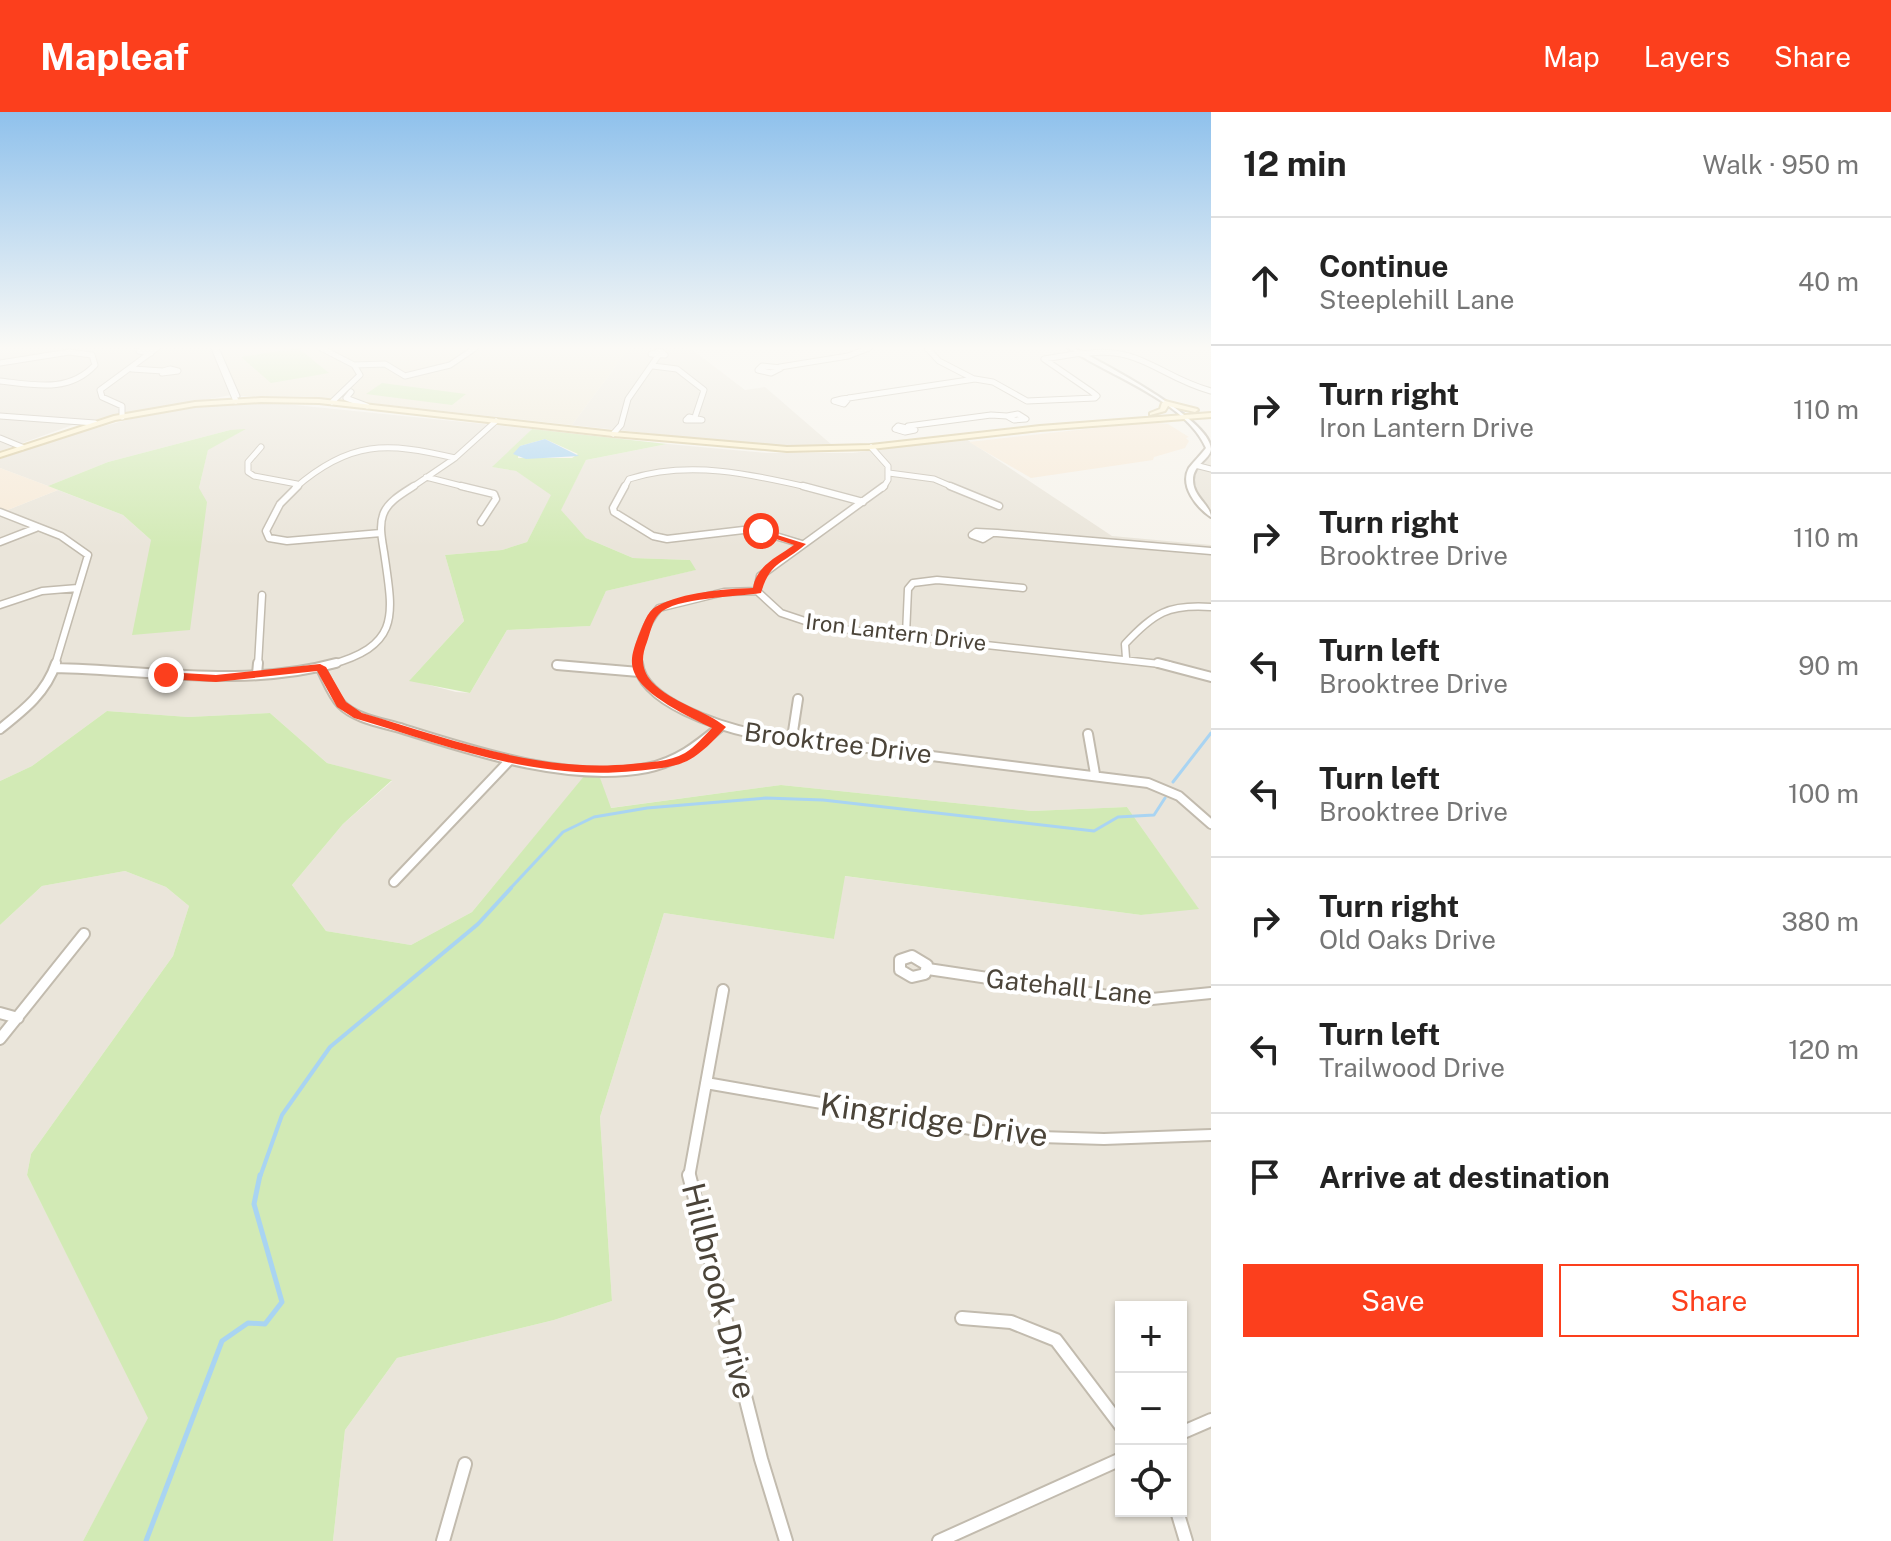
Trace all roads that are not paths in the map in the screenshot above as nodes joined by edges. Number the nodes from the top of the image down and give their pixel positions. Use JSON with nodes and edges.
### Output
{"nodes":[{"id":1,"x":136,"y":415,"type":"edge"},
{"id":2,"x":442,"y":415,"type":"edge"},
{"id":3,"x":624,"y":415,"type":"edge"},
{"id":4,"x":1172,"y":415,"type":"edge"},
{"id":5,"x":1184,"y":415,"type":"edge"},
{"id":6,"x":1208,"y":415,"type":"edge"},
{"id":7,"x":0,"y":416,"type":"edge"},
{"id":8,"x":1152,"y":416,"type":"junction"},
{"id":9,"x":122,"y":417,"type":"joint"},
{"id":10,"x":496,"y":421,"type":"junction"},
{"id":11,"x":95,"y":423,"type":"junction"},
{"id":12,"x":908,"y":426,"type":"dead end"},
{"id":13,"x":1199,"y":427,"type":"junction"},
{"id":14,"x":1040,"y":428,"type":"junction"},
{"id":15,"x":613,"y":434,"type":"junction"},
{"id":16,"x":0,"y":438,"type":"edge"},
{"id":17,"x":22,"y":447,"type":"junction"},
{"id":18,"x":261,"y":447,"type":"dead end"},
{"id":19,"x":871,"y":447,"type":"junction"},
{"id":20,"x":0,"y":455,"type":"edge"},
{"id":21,"x":455,"y":458,"type":"junction"},
{"id":22,"x":1195,"y":465,"type":"junction"},
{"id":23,"x":1211,"y":469,"type":"edge"},
{"id":24,"x":889,"y":473,"type":"junction"},
{"id":25,"x":426,"y":477,"type":"junction"},
{"id":26,"x":297,"y":484,"type":"junction"},
{"id":27,"x":863,"y":502,"type":"junction"},
{"id":28,"x":999,"y":506,"type":"dead end"},
{"id":29,"x":0,"y":512,"type":"edge"},
{"id":30,"x":1211,"y":515,"type":"edge"},
{"id":31,"x":481,"y":522,"type":"dead end"},
{"id":32,"x":37,"y":527,"type":"junction"},
{"id":33,"x":381,"y":533,"type":"junction"},
{"id":34,"x":991,"y":534,"type":"dead end"},
{"id":35,"x":0,"y":542,"type":"edge"},
{"id":36,"x":802,"y":544,"type":"junction"},
{"id":37,"x":1211,"y":551,"type":"edge"},
{"id":38,"x":78,"y":588,"type":"junction"},
{"id":39,"x":1023,"y":588,"type":"dead end"},
{"id":40,"x":757,"y":591,"type":"junction"},
{"id":41,"x":262,"y":595,"type":"dead end"},
{"id":42,"x":0,"y":605,"type":"edge"},
{"id":43,"x":1211,"y":607,"type":"edge"},
{"id":44,"x":906,"y":635,"type":"junction"},
{"id":45,"x":1126,"y":658,"type":"junction"},
{"id":46,"x":557,"y":665,"type":"dead end"},
{"id":47,"x":320,"y":667,"type":"junction"},
{"id":48,"x":55,"y":668,"type":"junction"},
{"id":49,"x":639,"y":672,"type":"junction"},
{"id":50,"x":257,"y":674,"type":"junction"},
{"id":51,"x":1211,"y":677,"type":"edge"},
{"id":52,"x":798,"y":699,"type":"dead end"},
{"id":53,"x":720,"y":727,"type":"junction"},
{"id":54,"x":0,"y":729,"type":"edge"},
{"id":55,"x":1088,"y":734,"type":"dead end"},
{"id":56,"x":792,"y":738,"type":"junction"},
{"id":57,"x":509,"y":761,"type":"junction"},
{"id":58,"x":1095,"y":774,"type":"junction"},
{"id":59,"x":1211,"y":824,"type":"edge"},
{"id":60,"x":394,"y":882,"type":"dead end"},
{"id":61,"x":84,"y":934,"type":"dead end"},
{"id":62,"x":928,"y":969,"type":"dead end"},
{"id":63,"x":723,"y":990,"type":"dead end"},
{"id":64,"x":1211,"y":993,"type":"edge"},
{"id":65,"x":0,"y":1013,"type":"edge"},
{"id":66,"x":18,"y":1018,"type":"junction"},
{"id":67,"x":0,"y":1039,"type":"edge"},
{"id":68,"x":706,"y":1083,"type":"junction"},
{"id":69,"x":1211,"y":1135,"type":"edge"},
{"id":70,"x":962,"y":1318,"type":"dead end"},
{"id":71,"x":1115,"y":1418,"type":"edge"},
{"id":72,"x":1211,"y":1420,"type":"edge"},
{"id":73,"x":1187,"y":1430,"type":"edge"},
{"id":74,"x":1115,"y":1462,"type":"edge"},
{"id":75,"x":465,"y":1464,"type":"dead end"},
{"id":76,"x":1179,"y":1517,"type":"edge"},
{"id":77,"x":443,"y":1541,"type":"edge"},
{"id":78,"x":786,"y":1541,"type":"edge"},
{"id":79,"x":939,"y":1541,"type":"edge"},
{"id":80,"x":1186,"y":1541,"type":"edge"}],
"edges":[{"from":1,"to":9,"type":"main road"},
{"from":2,"to":10,"type":"main road"},
{"from":3,"to":15,"type":"street"},
{"from":4,"to":8,"type":"main road"},
{"from":5,"to":13,"type":"street"},
{"from":6,"to":13,"type":"main road"},
{"from":7,"to":11,"type":"street"},
{"from":8,"to":13,"type":"main road"},
{"from":8,"to":14,"type":"main road"},
{"from":9,"to":11,"type":"main road"},
{"from":10,"to":15,"type":"main road"},
{"from":10,"to":21,"type":"street"},
{"from":11,"to":17,"type":"main road"},
{"from":12,"to":14,"type":"street"},
{"from":13,"to":22,"type":"street"},
{"from":14,"to":19,"type":"main road"},
{"from":15,"to":19,"type":"main road"},
{"from":16,"to":17,"type":"street"},
{"from":17,"to":20,"type":"main road"},
{"from":18,"to":26,"type":"street"},
{"from":19,"to":24,"type":"street"},
{"from":21,"to":25,"type":"street"},
{"from":21,"to":26,"type":"street"},
{"from":22,"to":23,"type":"street"},
{"from":22,"to":30,"type":"street"},
{"from":24,"to":27,"type":"street"},
{"from":24,"to":28,"type":"street"},
{"from":25,"to":31,"type":"street"},
{"from":25,"to":33,"type":"street"},
{"from":26,"to":33,"type":"street"},
{"from":27,"to":36,"type":"street"},
{"from":27,"to":36,"type":"street"},
{"from":29,"to":32,"type":"street"},
{"from":32,"to":35,"type":"street"},
{"from":32,"to":38,"type":"street"},
{"from":33,"to":47,"type":"street"},
{"from":34,"to":37,"type":"street"},
{"from":36,"to":40,"type":"street"},
{"from":38,"to":42,"type":"street"},
{"from":38,"to":48,"type":"street"},
{"from":39,"to":44,"type":"street"},
{"from":40,"to":44,"type":"street","name":"Iron Lantern Drive"},
{"from":40,"to":49,"type":"street"},
{"from":41,"to":50,"type":"street"},
{"from":43,"to":45,"type":"street"},
{"from":44,"to":45,"type":"street","name":"Iron Lantern Drive"},
{"from":45,"to":51,"type":"street","name":"Iron Lantern Drive"},
{"from":46,"to":49,"type":"street"},
{"from":47,"to":50,"type":"street"},
{"from":47,"to":57,"type":"street"},
{"from":48,"to":50,"type":"street"},
{"from":48,"to":54,"type":"street"},
{"from":49,"to":53,"type":"street","name":"Brooktree Drive"},
{"from":52,"to":56,"type":"street"},
{"from":53,"to":56,"type":"street","name":"Brooktree Drive"},
{"from":53,"to":57,"type":"street"},
{"from":55,"to":58,"type":"street"},
{"from":56,"to":58,"type":"street","name":"Brooktree Drive"},
{"from":57,"to":60,"type":"street"},
{"from":58,"to":59,"type":"street","name":"Brooktree Drive"},
{"from":61,"to":66,"type":"street"},
{"from":62,"to":64,"type":"street","name":"Gatehall Lane"},
{"from":63,"to":68,"type":"street","name":"Hillbrook Drive"},
{"from":65,"to":66,"type":"street"},
{"from":66,"to":67,"type":"street"},
{"from":68,"to":69,"type":"street","name":"Kingridge Drive"},
{"from":68,"to":78,"type":"street","name":"Hillbrook Drive"},
{"from":70,"to":71,"type":"street"},
{"from":72,"to":73,"type":"street"},
{"from":74,"to":79,"type":"street"},
{"from":75,"to":77,"type":"street"},
{"from":76,"to":80,"type":"street"}]}
